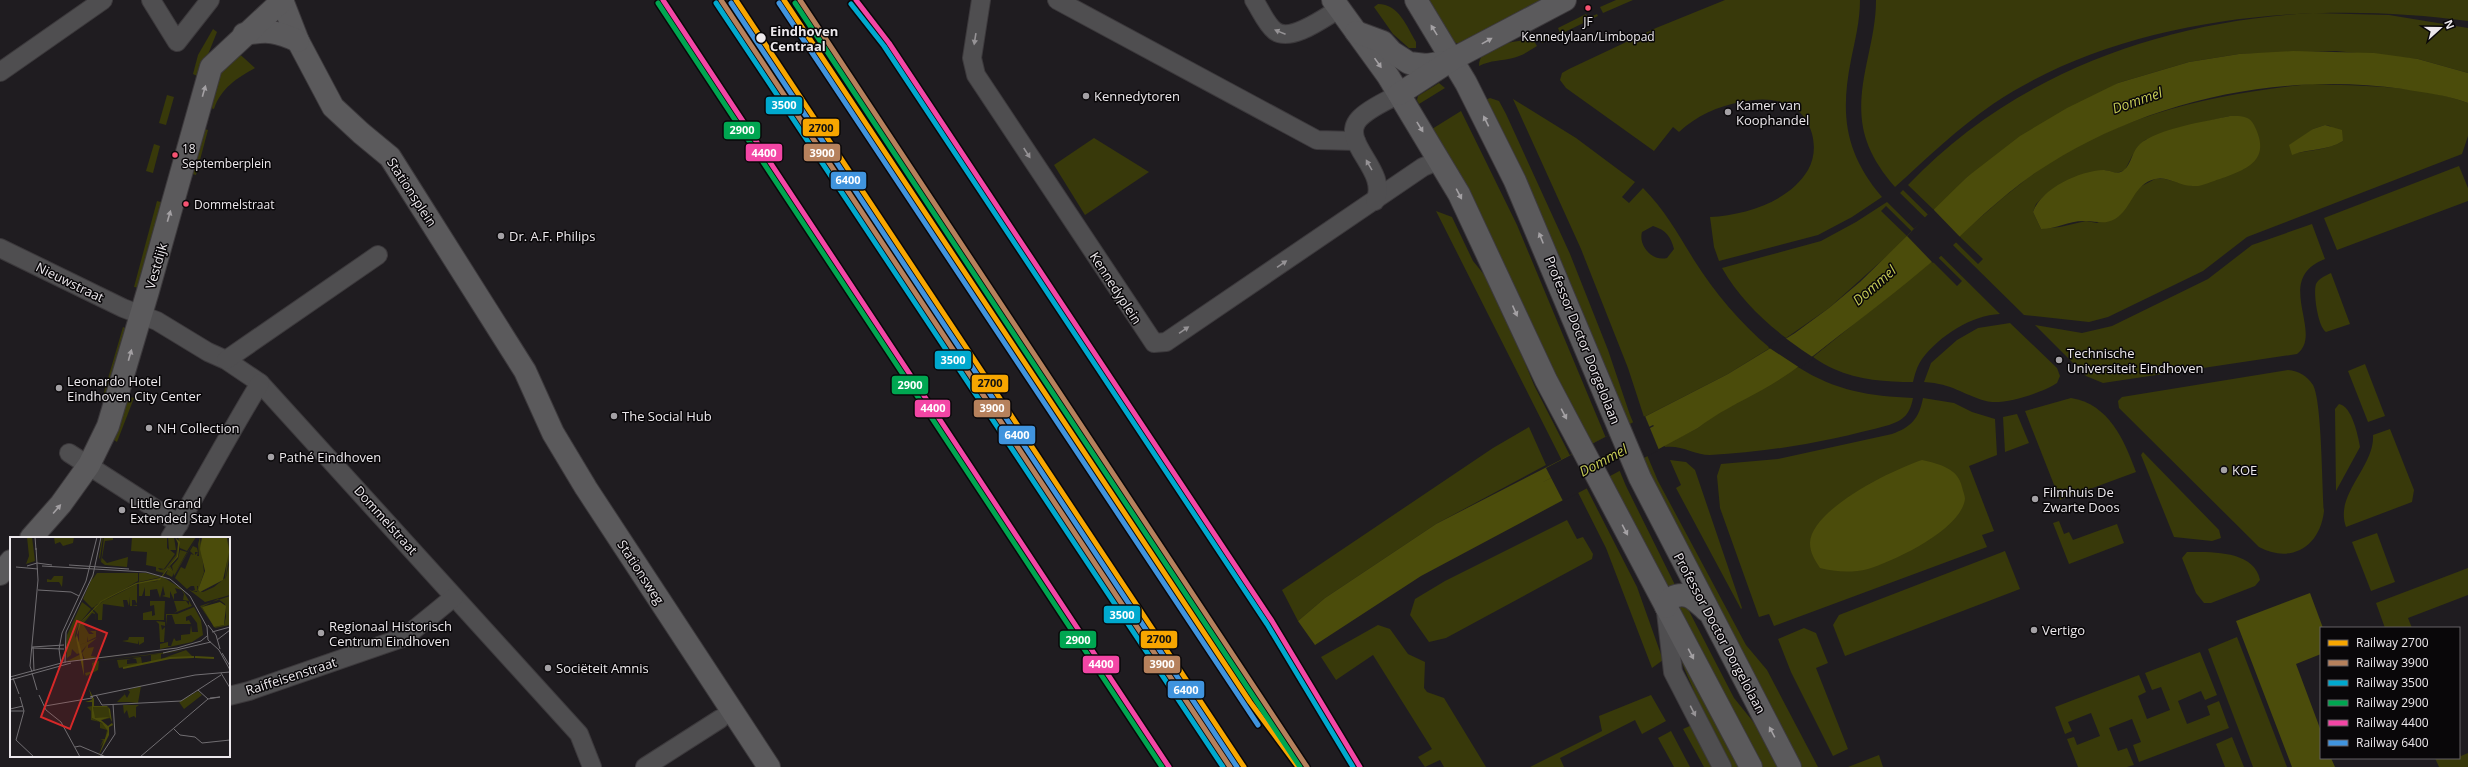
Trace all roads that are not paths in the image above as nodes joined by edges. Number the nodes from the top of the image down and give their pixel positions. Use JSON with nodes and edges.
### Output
{"nodes":[{"id":1,"x":103,"y":0,"type":"edge"},
{"id":2,"x":151,"y":0,"type":"edge"},
{"id":3,"x":210,"y":0,"type":"edge"},
{"id":4,"x":282,"y":0,"type":"edge"},
{"id":5,"x":981,"y":0,"type":"edge"},
{"id":6,"x":1057,"y":0,"type":"edge"},
{"id":7,"x":1254,"y":0,"type":"edge"},
{"id":8,"x":1416,"y":0,"type":"edge"},
{"id":9,"x":1565,"y":0,"type":"edge"},
{"id":10,"x":1342,"y":3,"type":"edge"},
{"id":11,"x":1356,"y":32,"type":"junction"},
{"id":12,"x":244,"y":34,"type":"junction"},
{"id":13,"x":298,"y":42,"type":"junction"},
{"id":14,"x":1453,"y":59,"type":"junction"},
{"id":15,"x":0,"y":72,"type":"edge"},
{"id":16,"x":1399,"y":94,"type":"junction"},
{"id":17,"x":1356,"y":141,"type":"junction"},
{"id":18,"x":1440,"y":160,"type":"junction"},
{"id":19,"x":1375,"y":201,"type":"junction"},
{"id":20,"x":0,"y":248,"type":"edge"},
{"id":21,"x":378,"y":255,"type":"dead end"},
{"id":22,"x":141,"y":314,"type":"junction"},
{"id":23,"x":226,"y":360,"type":"junction"},
{"id":24,"x":525,"y":371,"type":"joint"},
{"id":25,"x":260,"y":383,"type":"junction"},
{"id":26,"x":70,"y":452,"type":"dead end"},
{"id":27,"x":89,"y":465,"type":"junction"},
{"id":28,"x":174,"y":531,"type":"edge"},
{"id":29,"x":32,"y":537,"type":"edge"},
{"id":30,"x":10,"y":562,"type":"edge"},
{"id":31,"x":0,"y":574,"type":"edge"},
{"id":32,"x":454,"y":597,"type":"junction"},
{"id":33,"x":1666,"y":607,"type":"junction"},
{"id":34,"x":1708,"y":612,"type":"junction"},
{"id":35,"x":230,"y":696,"type":"edge"},
{"id":36,"x":714,"y":722,"type":"dead end"},
{"id":37,"x":592,"y":767,"type":"edge"},
{"id":38,"x":645,"y":767,"type":"edge"},
{"id":39,"x":769,"y":767,"type":"edge"},
{"id":40,"x":1722,"y":767,"type":"edge"},
{"id":41,"x":1751,"y":767,"type":"edge"},
{"id":42,"x":1790,"y":767,"type":"edge"}],
"edges":[{"from":1,"to":15,"type":"street"},
{"from":2,"to":3,"type":"street"},
{"from":4,"to":12,"type":"main road","name":"Vestdijk"},
{"from":4,"to":13,"type":"main road","name":"Stationsplein"},
{"from":5,"to":19,"type":"street","name":"Kennedyplein","one_way":true},
{"from":6,"to":17,"type":"street"},
{"from":10,"to":7,"type":"street","one_way":true},
{"from":14,"to":8,"type":"main road","name":"Professor Doctor Dorgelolaan","one_way":true},
{"from":14,"to":9,"type":"main road","one_way":true},
{"from":10,"to":11,"type":"main road"},
{"from":11,"to":14,"type":"main road"},
{"from":11,"to":16,"type":"main road","one_way":true},
{"from":12,"to":13,"type":"main road"},
{"from":22,"to":12,"type":"main road","name":"Vestdijk","one_way":true},
{"from":13,"to":24,"type":"main road","name":"Stationsplein"},
{"from":14,"to":16,"type":"main road"},
{"from":34,"to":14,"type":"main road","name":"Professor Doctor Dorgelolaan","one_way":true},
{"from":16,"to":17,"type":"street"},
{"from":16,"to":18,"type":"main road","one_way":true},
{"from":19,"to":17,"type":"street","one_way":true},
{"from":18,"to":19,"type":"street","name":"Kennedyplein"},
{"from":18,"to":33,"type":"main road","one_way":true},
{"from":20,"to":22,"type":"street","name":"Nieuwstraat"},
{"from":21,"to":23,"type":"street"},
{"from":22,"to":23,"type":"street","name":"Dommelstraat"},
{"from":27,"to":22,"type":"main road","name":"Vestdijk","one_way":true},
{"from":23,"to":25,"type":"street","name":"Dommelstraat"},
{"from":24,"to":39,"type":"main road","name":"Stationsweg"},
{"from":25,"to":28,"type":"street"},
{"from":25,"to":32,"type":"street","name":"Dommelstraat"},
{"from":26,"to":27,"type":"street"},
{"from":27,"to":28,"type":"street"},
{"from":29,"to":27,"type":"main road","name":"Vestdijk","one_way":true},
{"from":30,"to":31,"type":"main road"},
{"from":32,"to":35,"type":"street","name":"Raiffeisenstraat"},
{"from":32,"to":37,"type":"street","name":"Dommelstraat"},
{"from":33,"to":34,"type":"main road"},
{"from":33,"to":40,"type":"street","one_way":true},
{"from":33,"to":41,"type":"main road","one_way":true},
{"from":42,"to":34,"type":"main road","name":"Professor Doctor Dorgelolaan","one_way":true},
{"from":36,"to":38,"type":"street"}]}
